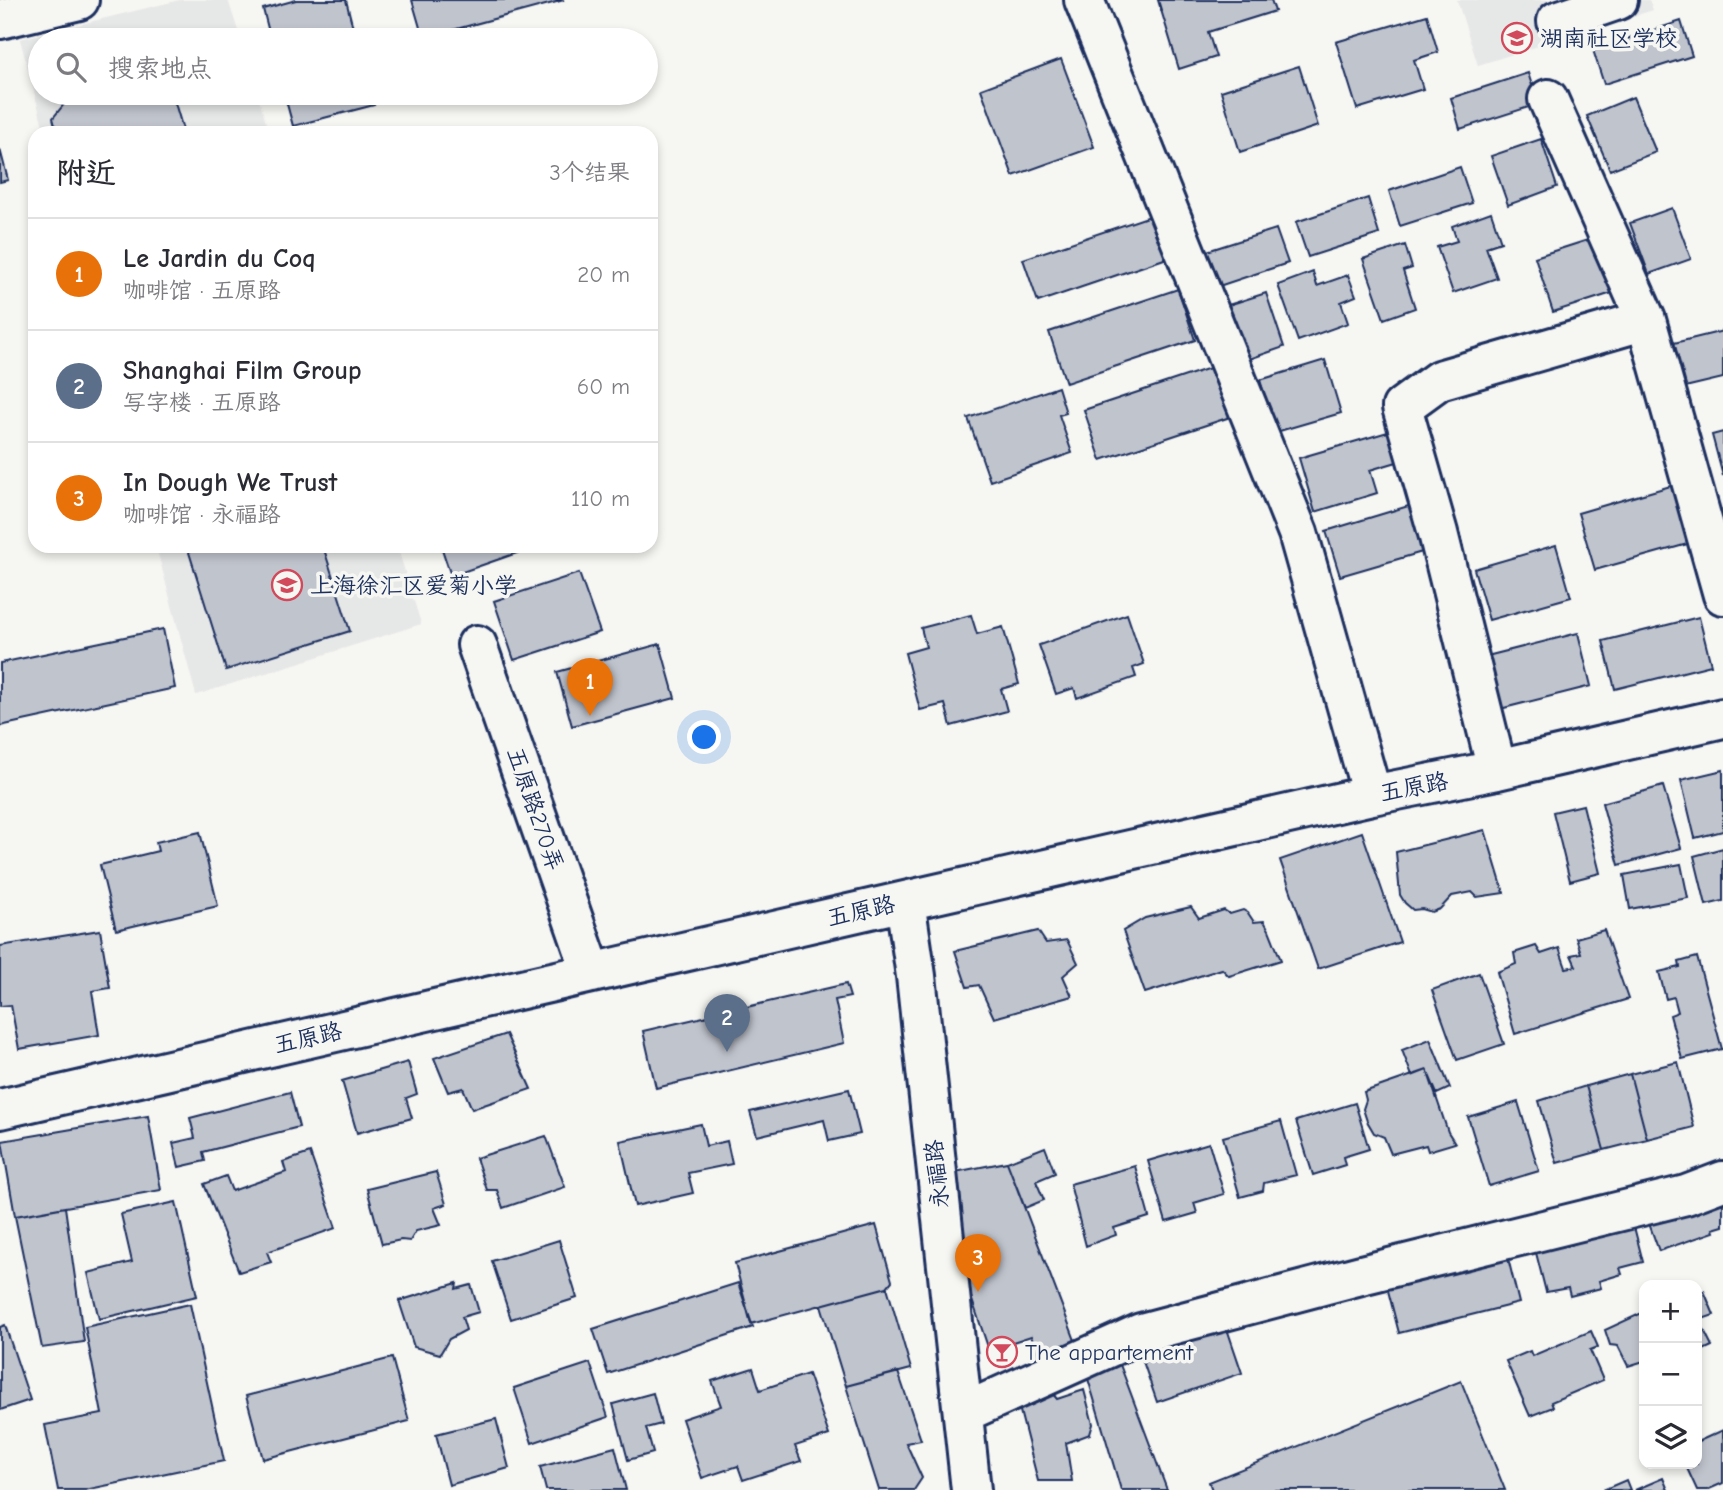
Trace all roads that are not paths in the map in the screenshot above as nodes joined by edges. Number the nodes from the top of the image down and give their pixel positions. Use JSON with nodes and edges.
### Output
{"nodes":[{"id":1,"x":79,"y":0,"type":"edge"},
{"id":2,"x":1084,"y":0,"type":"edge"},
{"id":3,"x":1618,"y":0,"type":"edge"},
{"id":4,"x":0,"y":19,"type":"edge"},
{"id":5,"x":1557,"y":21,"type":"dead end"},
{"id":6,"x":1548,"y":99,"type":"dead end"},
{"id":7,"x":1646,"y":320,"type":"junction"},
{"id":8,"x":1723,"y":595,"type":"edge"},
{"id":9,"x":477,"y":645,"type":"dead end"},
{"id":10,"x":1723,"y":718,"type":"edge"},
{"id":11,"x":1496,"y":770,"type":"junction"},
{"id":12,"x":1372,"y":795,"type":"junction"},
{"id":13,"x":905,"y":901,"type":"junction"},
{"id":14,"x":592,"y":973,"type":"junction"},
{"id":15,"x":0,"y":1110,"type":"edge"},
{"id":16,"x":1723,"y":1181,"type":"edge"},
{"id":17,"x":963,"y":1413,"type":"junction"},
{"id":18,"x":971,"y":1490,"type":"edge"}],
"edges":[{"from":1,"to":4,"type":"street"},
{"from":2,"to":12,"type":"street"},
{"from":3,"to":5,"type":"street"},
{"from":6,"to":7,"type":"street"},
{"from":7,"to":8,"type":"street"},
{"from":7,"to":11,"type":"street"},
{"from":9,"to":14,"type":"street","name":"五原路270弄"},
{"from":10,"to":11,"type":"street","name":"五原路"},
{"from":11,"to":12,"type":"street","name":"五原路"},
{"from":12,"to":13,"type":"street","name":"五原路"},
{"from":13,"to":14,"type":"street","name":"五原路"},
{"from":13,"to":17,"type":"street","name":"永福路"},
{"from":14,"to":15,"type":"street","name":"五原路"},
{"from":16,"to":17,"type":"street"},
{"from":17,"to":18,"type":"street","name":"永福路"}]}
